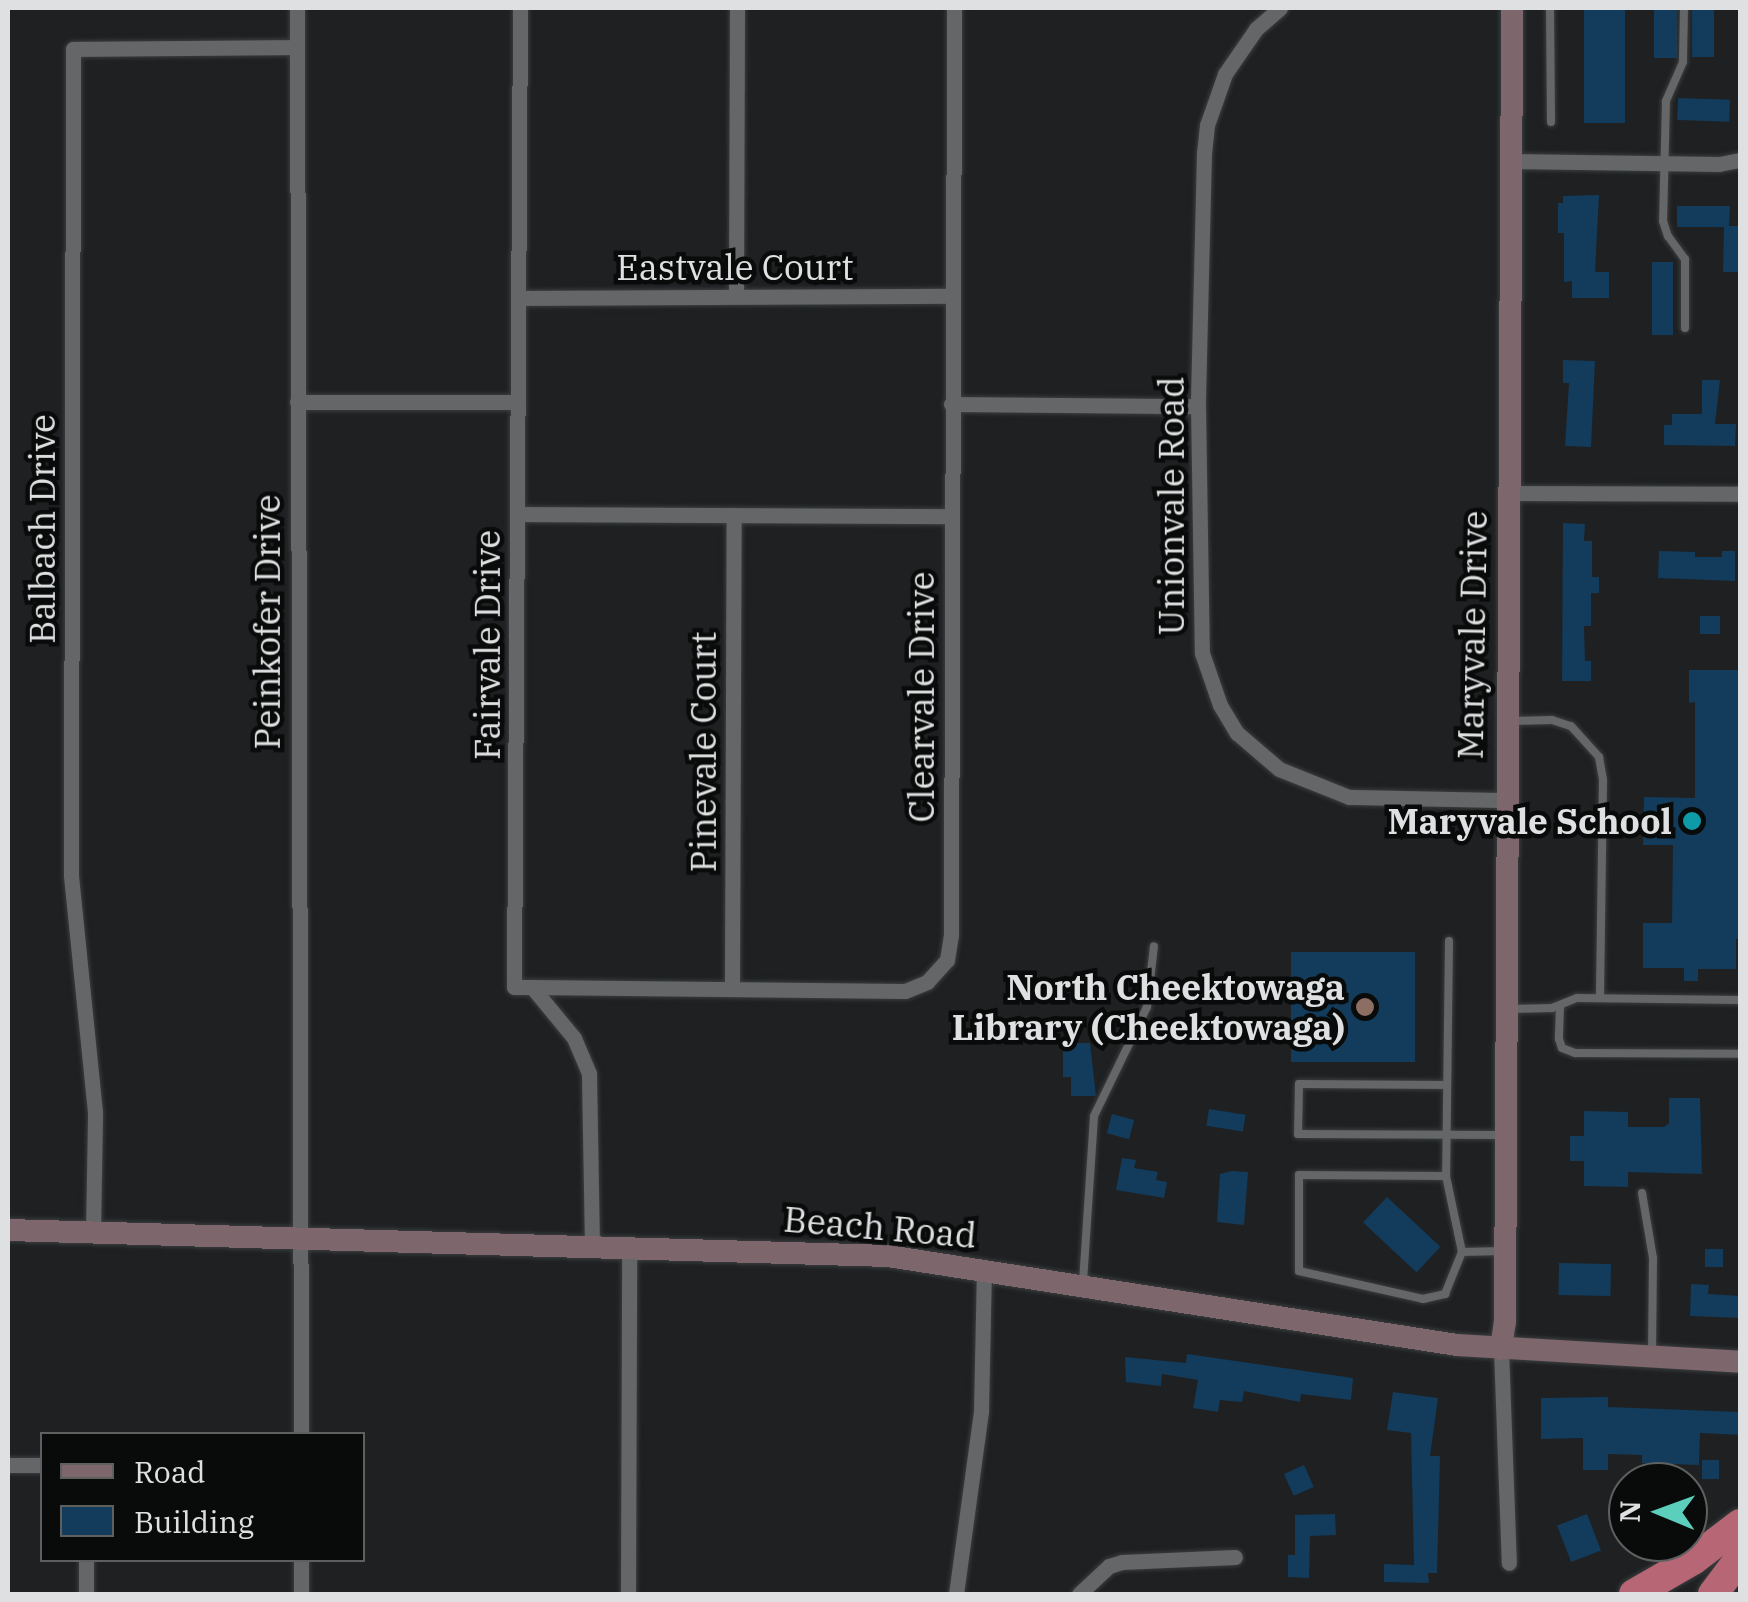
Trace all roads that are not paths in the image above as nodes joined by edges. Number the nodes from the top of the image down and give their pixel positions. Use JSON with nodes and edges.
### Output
{"nodes":[{"id":1,"x":297,"y":8,"type":"edge"},
{"id":2,"x":520,"y":8,"type":"edge"},
{"id":3,"x":738,"y":8,"type":"edge"},
{"id":4,"x":954,"y":8,"type":"edge"},
{"id":5,"x":1280,"y":8,"type":"edge"},
{"id":6,"x":1512,"y":8,"type":"edge"},
{"id":7,"x":1550,"y":8,"type":"edge"},
{"id":8,"x":1684,"y":8,"type":"edge"},
{"id":9,"x":297,"y":47,"type":"junction"},
{"id":10,"x":1550,"y":122,"type":"dead end"},
{"id":11,"x":1740,"y":160,"type":"edge"},
{"id":12,"x":1510,"y":161,"type":"junction"},
{"id":13,"x":1664,"y":163,"type":"junction"},
{"id":14,"x":736,"y":296,"type":"junction"},
{"id":15,"x":954,"y":296,"type":"junction"},
{"id":16,"x":518,"y":298,"type":"junction"},
{"id":17,"x":1685,"y":328,"type":"dead end"},
{"id":18,"x":298,"y":402,"type":"junction"},
{"id":19,"x":516,"y":402,"type":"junction"},
{"id":20,"x":951,"y":404,"type":"junction"},
{"id":21,"x":1198,"y":406,"type":"junction"},
{"id":22,"x":1508,"y":493,"type":"junction"},
{"id":23,"x":1740,"y":494,"type":"edge"},
{"id":24,"x":517,"y":514,"type":"junction"},
{"id":25,"x":734,"y":515,"type":"junction"},
{"id":26,"x":952,"y":516,"type":"junction"},
{"id":27,"x":1506,"y":721,"type":"junction"},
{"id":28,"x":1505,"y":800,"type":"junction"},
{"id":29,"x":1448,"y":941,"type":"dead end"},
{"id":30,"x":1154,"y":946,"type":"dead end"},
{"id":31,"x":532,"y":987,"type":"junction"},
{"id":32,"x":732,"y":989,"type":"junction"},
{"id":33,"x":1600,"y":998,"type":"junction"},
{"id":34,"x":1740,"y":1000,"type":"edge"},
{"id":35,"x":1560,"y":1006,"type":"junction"},
{"id":36,"x":1505,"y":1008,"type":"junction"},
{"id":37,"x":1740,"y":1054,"type":"edge"},
{"id":38,"x":1446,"y":1084,"type":"junction"},
{"id":39,"x":1446,"y":1134,"type":"junction"},
{"id":40,"x":1505,"y":1135,"type":"junction"},
{"id":41,"x":1446,"y":1176,"type":"junction"},
{"id":42,"x":1642,"y":1193,"type":"dead end"},
{"id":43,"x":8,"y":1230,"type":"edge"},
{"id":44,"x":93,"y":1232,"type":"junction"},
{"id":45,"x":302,"y":1237,"type":"junction"},
{"id":46,"x":592,"y":1246,"type":"junction"},
{"id":47,"x":629,"y":1247,"type":"junction"},
{"id":48,"x":1505,"y":1251,"type":"junction"},
{"id":49,"x":1462,"y":1252,"type":"junction"},
{"id":50,"x":984,"y":1271,"type":"junction"},
{"id":51,"x":1082,"y":1286,"type":"junction"},
{"id":52,"x":1501,"y":1349,"type":"junction"},
{"id":53,"x":1652,"y":1358,"type":"junction"},
{"id":54,"x":1740,"y":1362,"type":"edge"},
{"id":55,"x":302,"y":1432,"type":"edge"},
{"id":56,"x":8,"y":1465,"type":"edge"},
{"id":57,"x":40,"y":1466,"type":"edge"},
{"id":58,"x":1740,"y":1524,"type":"edge"},
{"id":59,"x":1235,"y":1557,"type":"dead end"},
{"id":60,"x":1740,"y":1558,"type":"edge"},
{"id":61,"x":86,"y":1562,"type":"edge"},
{"id":62,"x":301,"y":1562,"type":"edge"},
{"id":63,"x":1508,"y":1562,"type":"dead end"},
{"id":64,"x":86,"y":1594,"type":"edge"},
{"id":65,"x":300,"y":1594,"type":"edge"},
{"id":66,"x":628,"y":1594,"type":"edge"},
{"id":67,"x":956,"y":1594,"type":"edge"},
{"id":68,"x":1079,"y":1594,"type":"edge"},
{"id":69,"x":1634,"y":1594,"type":"edge"},
{"id":70,"x":1712,"y":1594,"type":"edge"}],
"edges":[{"from":1,"to":9,"type":"street","name":"Peinkofer Drive"},
{"from":2,"to":16,"type":"street","name":"Fairvale Drive"},
{"from":3,"to":14,"type":"street"},
{"from":4,"to":15,"type":"street","name":"Clearvale Drive"},
{"from":5,"to":21,"type":"street","name":"Unionvale Road"},
{"from":6,"to":12,"type":"street","name":"Maryvale Drive"},
{"from":7,"to":10,"type":"lane"},
{"from":8,"to":13,"type":"lane"},
{"from":9,"to":18,"type":"street","name":"Peinkofer Drive"},
{"from":9,"to":44,"type":"street","name":"Balbach Drive"},
{"from":11,"to":13,"type":"street"},
{"from":12,"to":13,"type":"street"},
{"from":12,"to":22,"type":"street","name":"Maryvale Drive"},
{"from":13,"to":17,"type":"lane"},
{"from":14,"to":15,"type":"street","name":"Eastvale Court"},
{"from":14,"to":16,"type":"street","name":"Eastvale Court"},
{"from":15,"to":20,"type":"street","name":"Clearvale Drive"},
{"from":16,"to":19,"type":"street","name":"Fairvale Drive"},
{"from":18,"to":19,"type":"street"},
{"from":18,"to":45,"type":"street","name":"Peinkofer Drive"},
{"from":19,"to":24,"type":"street","name":"Fairvale Drive"},
{"from":20,"to":21,"type":"street"},
{"from":20,"to":26,"type":"street","name":"Clearvale Drive"},
{"from":21,"to":28,"type":"street","name":"Unionvale Road"},
{"from":22,"to":23,"type":"street"},
{"from":22,"to":27,"type":"street","name":"Maryvale Drive"},
{"from":24,"to":25,"type":"street"},
{"from":24,"to":31,"type":"street","name":"Fairvale Drive"},
{"from":25,"to":26,"type":"street"},
{"from":25,"to":32,"type":"street","name":"Pinevale Court"},
{"from":26,"to":32,"type":"street","name":"Clearvale Drive"},
{"from":27,"to":28,"type":"street","name":"Maryvale Drive"},
{"from":27,"to":33,"type":"lane"},
{"from":28,"to":36,"type":"street","name":"Maryvale Drive"},
{"from":29,"to":38,"type":"lane"},
{"from":30,"to":51,"type":"lane"},
{"from":31,"to":32,"type":"street","name":"Clearvale Drive"},
{"from":31,"to":46,"type":"street","name":"Fairvale Drive"},
{"from":33,"to":34,"type":"lane"},
{"from":33,"to":35,"type":"lane"},
{"from":35,"to":36,"type":"lane"},
{"from":35,"to":37,"type":"lane"},
{"from":36,"to":40,"type":"street","name":"Maryvale Drive"},
{"from":38,"to":39,"type":"lane"},
{"from":38,"to":39,"type":"lane"},
{"from":39,"to":40,"type":"lane"},
{"from":39,"to":41,"type":"lane"},
{"from":40,"to":48,"type":"street","name":"Maryvale Drive"},
{"from":41,"to":49,"type":"lane"},
{"from":41,"to":49,"type":"lane"},
{"from":42,"to":53,"type":"lane"},
{"from":43,"to":44,"type":"street","name":"Beach Road"},
{"from":44,"to":45,"type":"street","name":"Beach Road"},
{"from":45,"to":46,"type":"street","name":"Beach Road"},
{"from":45,"to":55,"type":"street","name":"Peinkofer Drive"},
{"from":46,"to":47,"type":"street","name":"Beach Road"},
{"from":47,"to":50,"type":"street","name":"Beach Road"},
{"from":47,"to":66,"type":"street"},
{"from":48,"to":49,"type":"lane"},
{"from":48,"to":52,"type":"street","name":"Maryvale Drive"},
{"from":50,"to":51,"type":"street","name":"Beach Road"},
{"from":50,"to":67,"type":"street"},
{"from":51,"to":52,"type":"street","name":"Beach Road"},
{"from":52,"to":53,"type":"street","name":"Beach Road"},
{"from":52,"to":63,"type":"street","name":"Maryvale Drive"},
{"from":53,"to":54,"type":"street","name":"Beach Road"},
{"from":56,"to":57,"type":"street"},
{"from":58,"to":69,"type":"highway"},
{"from":59,"to":68,"type":"street"},
{"from":60,"to":70,"type":"highway"},
{"from":61,"to":64,"type":"street"},
{"from":62,"to":65,"type":"street"}]}
